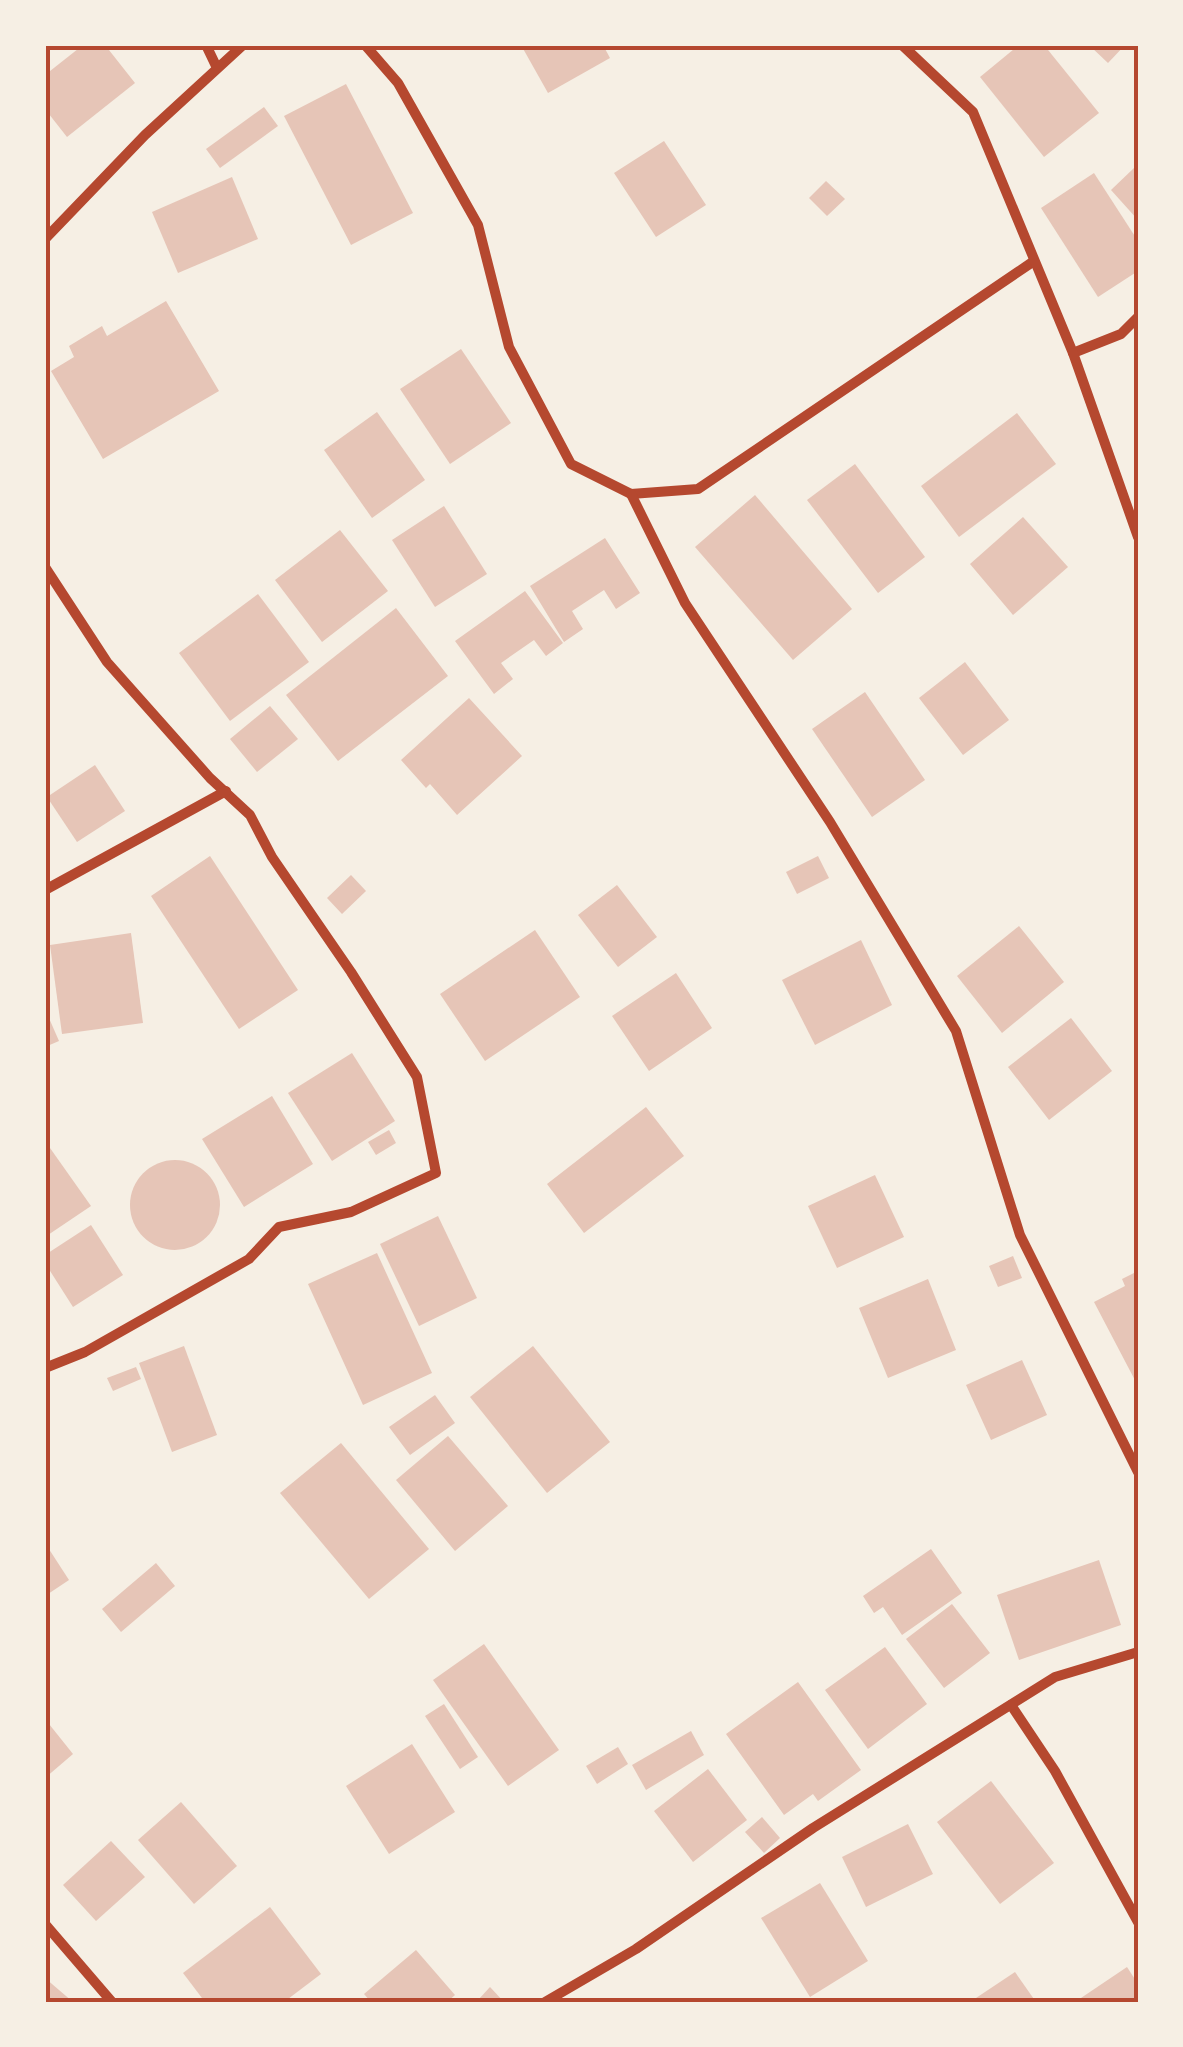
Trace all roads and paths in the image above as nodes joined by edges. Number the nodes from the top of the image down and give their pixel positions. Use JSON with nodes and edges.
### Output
{"nodes":[{"id":1,"x":206,"y":45,"type":"edge"},
{"id":2,"x":243,"y":45,"type":"edge"},
{"id":3,"x":365,"y":45,"type":"edge"},
{"id":4,"x":902,"y":45,"type":"edge"},
{"id":5,"x":217,"y":68,"type":"junction"},
{"id":6,"x":45,"y":239,"type":"edge"},
{"id":7,"x":1034,"y":261,"type":"junction"},
{"id":8,"x":1138,"y":317,"type":"edge"},
{"id":9,"x":1072,"y":353,"type":"junction"},
{"id":10,"x":630,"y":494,"type":"junction"},
{"id":11,"x":1138,"y":536,"type":"edge"},
{"id":12,"x":45,"y":567,"type":"edge"},
{"id":13,"x":226,"y":792,"type":"junction"},
{"id":14,"x":45,"y":890,"type":"edge"},
{"id":15,"x":45,"y":1368,"type":"edge"},
{"id":16,"x":1138,"y":1472,"type":"edge"},
{"id":17,"x":1138,"y":1652,"type":"edge"},
{"id":18,"x":1011,"y":1705,"type":"junction"},
{"id":19,"x":1138,"y":1922,"type":"edge"},
{"id":20,"x":45,"y":1924,"type":"edge"},
{"id":21,"x":112,"y":2002,"type":"edge"},
{"id":22,"x":545,"y":2002,"type":"edge"}],
"edges":[{"from":1,"to":5,"type":"street"},
{"from":2,"to":5,"type":"street"},
{"from":3,"to":10,"type":"street"},
{"from":4,"to":7,"type":"street"},
{"from":5,"to":6,"type":"street"},
{"from":7,"to":9,"type":"street"},
{"from":7,"to":10,"type":"street"},
{"from":8,"to":9,"type":"street"},
{"from":9,"to":11,"type":"street"},
{"from":10,"to":16,"type":"street"},
{"from":12,"to":13,"type":"street"},
{"from":13,"to":14,"type":"street"},
{"from":13,"to":15,"type":"street"},
{"from":17,"to":18,"type":"street"},
{"from":18,"to":19,"type":"street"},
{"from":18,"to":22,"type":"street"},
{"from":20,"to":21,"type":"street"}]}
